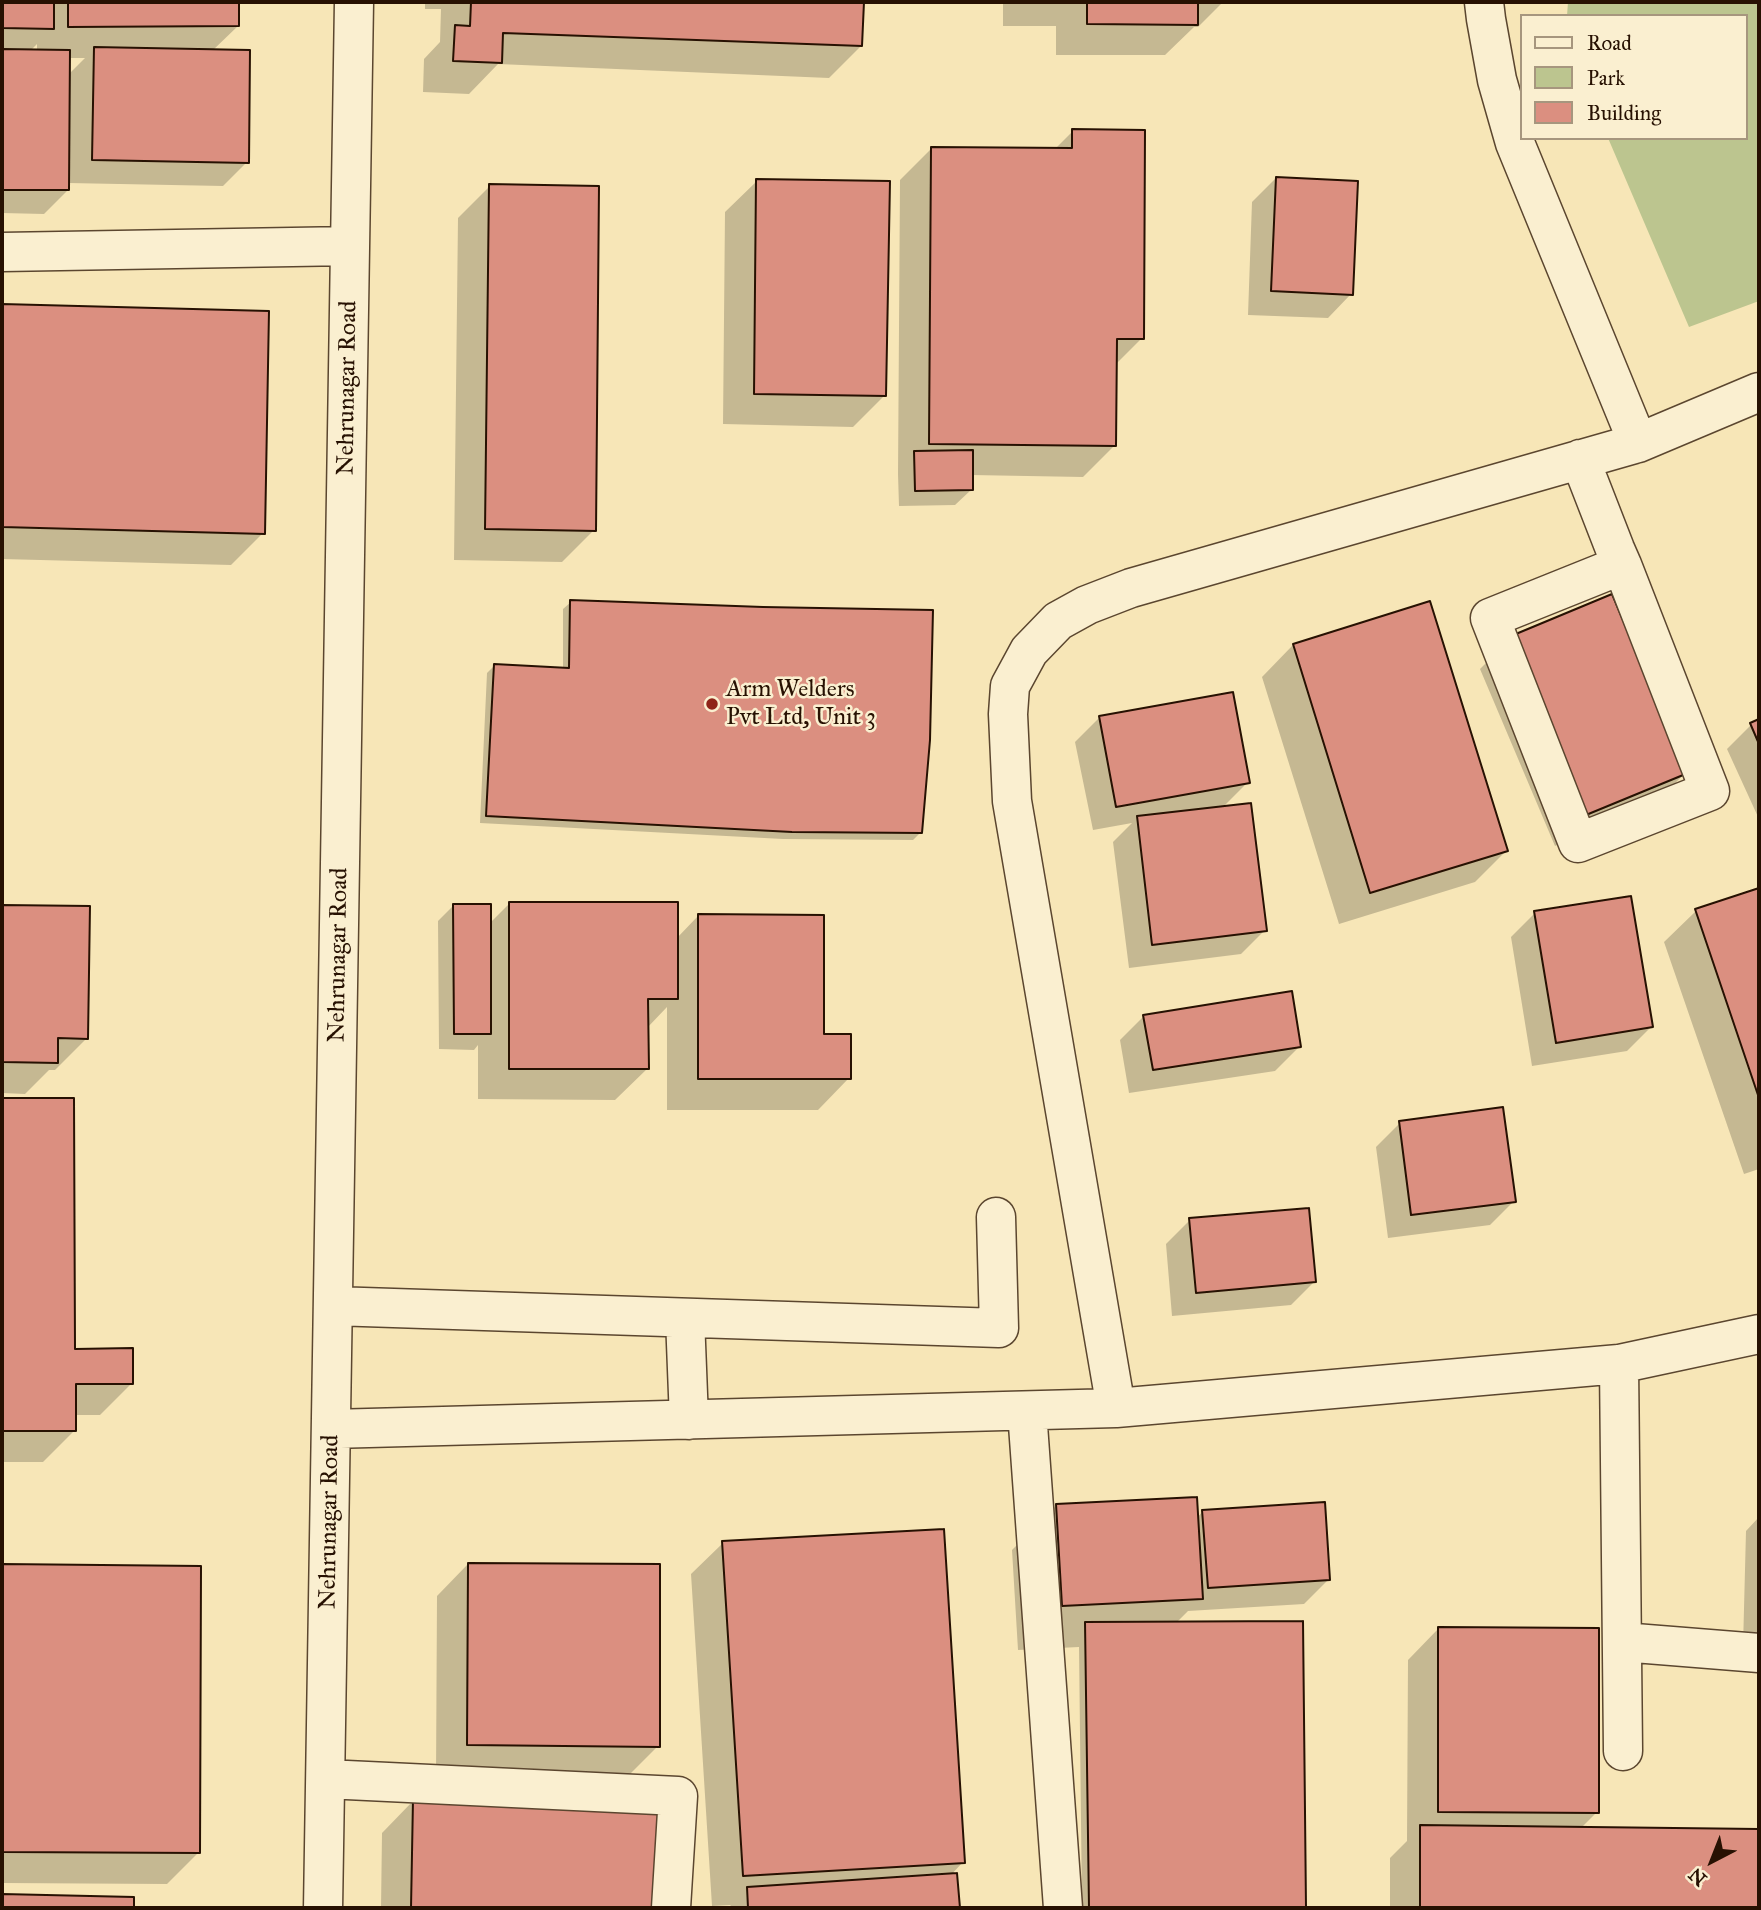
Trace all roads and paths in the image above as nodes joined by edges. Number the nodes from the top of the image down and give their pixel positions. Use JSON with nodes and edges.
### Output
{"nodes":[{"id":1,"x":355,"y":2,"type":"edge"},
{"id":2,"x":1484,"y":2,"type":"edge"},
{"id":3,"x":350,"y":246,"type":"junction"},
{"id":4,"x":2,"y":252,"type":"edge"},
{"id":5,"x":1759,"y":392,"type":"edge"},
{"id":6,"x":1639,"y":443,"type":"junction"},
{"id":7,"x":1580,"y":459,"type":"junction"},
{"id":8,"x":1622,"y":565,"type":"junction"},
{"id":9,"x":996,"y":1217,"type":"dead end"},
{"id":10,"x":333,"y":1306,"type":"junction"},
{"id":11,"x":685,"y":1318,"type":"junction"},
{"id":12,"x":1759,"y":1334,"type":"edge"},
{"id":13,"x":1619,"y":1364,"type":"junction"},
{"id":14,"x":1116,"y":1408,"type":"junction"},
{"id":15,"x":1027,"y":1411,"type":"junction"},
{"id":16,"x":689,"y":1420,"type":"junction"},
{"id":17,"x":331,"y":1429,"type":"junction"},
{"id":18,"x":1622,"y":1642,"type":"junction"},
{"id":19,"x":1759,"y":1653,"type":"edge"},
{"id":20,"x":1623,"y":1751,"type":"dead end"},
{"id":21,"x":326,"y":1779,"type":"junction"},
{"id":22,"x":323,"y":1908,"type":"edge"},
{"id":23,"x":671,"y":1908,"type":"edge"},
{"id":24,"x":1063,"y":1908,"type":"edge"}],
"edges":[{"from":1,"to":3,"type":"street","name":"Nehrunagar Road"},
{"from":2,"to":6,"type":"street"},
{"from":3,"to":4,"type":"street"},
{"from":3,"to":10,"type":"street","name":"Nehrunagar Road"},
{"from":5,"to":6,"type":"street"},
{"from":6,"to":7,"type":"street"},
{"from":7,"to":8,"type":"street"},
{"from":7,"to":14,"type":"street"},
{"from":8,"to":8,"type":"street"},
{"from":9,"to":11,"type":"street"},
{"from":10,"to":11,"type":"street"},
{"from":10,"to":17,"type":"street","name":"Nehrunagar Road"},
{"from":11,"to":16,"type":"street"},
{"from":12,"to":13,"type":"street"},
{"from":13,"to":14,"type":"street"},
{"from":13,"to":18,"type":"street"},
{"from":14,"to":15,"type":"street"},
{"from":15,"to":16,"type":"street"},
{"from":15,"to":24,"type":"street"},
{"from":16,"to":17,"type":"street"},
{"from":17,"to":21,"type":"street","name":"Nehrunagar Road"},
{"from":18,"to":19,"type":"street"},
{"from":18,"to":20,"type":"street"},
{"from":21,"to":22,"type":"street","name":"Nehrunagar Road"},
{"from":21,"to":23,"type":"street"}]}
